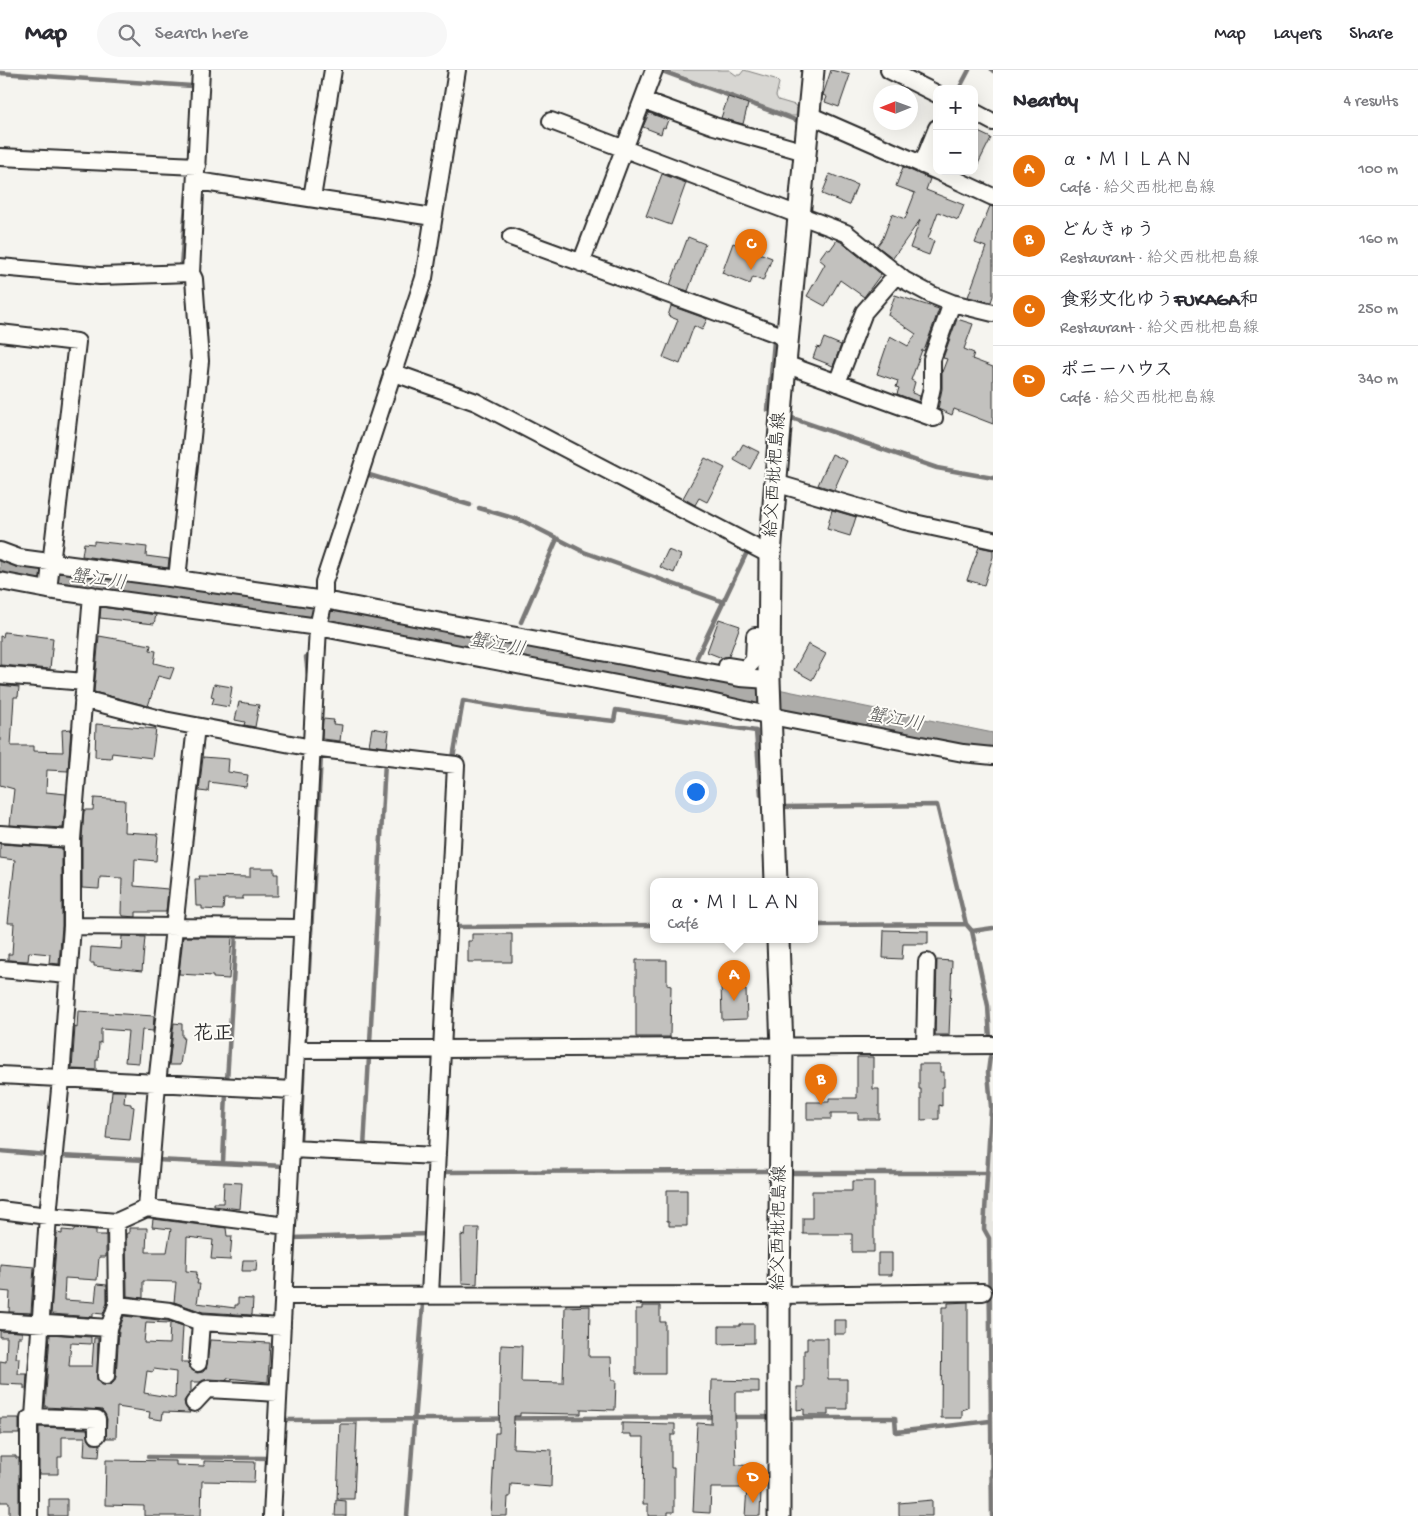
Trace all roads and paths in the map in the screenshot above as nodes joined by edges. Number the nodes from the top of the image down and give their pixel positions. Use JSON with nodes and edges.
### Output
{"nodes":[{"id":1,"x":202,"y":70,"type":"edge"},
{"id":2,"x":333,"y":70,"type":"edge"},
{"id":3,"x":457,"y":70,"type":"edge"},
{"id":4,"x":654,"y":70,"type":"edge"},
{"id":5,"x":889,"y":70,"type":"edge"},
{"id":6,"x":811,"y":71,"type":"edge"},
{"id":7,"x":933,"y":92,"type":"edge"},
{"id":8,"x":642,"y":100,"type":"junction"},
{"id":9,"x":978,"y":114,"type":"edge"},
{"id":10,"x":809,"y":115,"type":"junction"},
{"id":11,"x":551,"y":121,"type":"dead end"},
{"id":12,"x":993,"y":122,"type":"edge"},
{"id":13,"x":937,"y":130,"type":"edge"},
{"id":14,"x":624,"y":149,"type":"junction"},
{"id":15,"x":805,"y":152,"type":"junction"},
{"id":16,"x":0,"y":157,"type":"edge"},
{"id":17,"x":932,"y":169,"type":"edge"},
{"id":18,"x":197,"y":173,"type":"junction"},
{"id":19,"x":993,"y":196,"type":"edge"},
{"id":20,"x":312,"y":198,"type":"junction"},
{"id":21,"x":799,"y":215,"type":"junction"},
{"id":22,"x":434,"y":217,"type":"junction"},
{"id":23,"x":511,"y":237,"type":"dead end"},
{"id":24,"x":581,"y":263,"type":"junction"},
{"id":25,"x":0,"y":267,"type":"edge"},
{"id":26,"x":191,"y":274,"type":"junction"},
{"id":27,"x":897,"y":274,"type":"junction"},
{"id":28,"x":952,"y":303,"type":"junction"},
{"id":29,"x":993,"y":313,"type":"edge"},
{"id":30,"x":0,"y":333,"type":"edge"},
{"id":31,"x":788,"y":338,"type":"junction"},
{"id":32,"x":785,"y":364,"type":"junction"},
{"id":33,"x":392,"y":372,"type":"junction"},
{"id":34,"x":837,"y":383,"type":"junction"},
{"id":35,"x":775,"y":484,"type":"junction"},
{"id":36,"x":993,"y":540,"type":"edge"},
{"id":37,"x":0,"y":550,"type":"edge"},
{"id":38,"x":770,"y":555,"type":"junction"},
{"id":39,"x":52,"y":564,"type":"junction"},
{"id":40,"x":177,"y":580,"type":"junction"},
{"id":41,"x":0,"y":581,"type":"edge"},
{"id":42,"x":48,"y":588,"type":"junction"},
{"id":43,"x":92,"y":596,"type":"junction"},
{"id":44,"x":324,"y":600,"type":"junction"},
{"id":45,"x":318,"y":627,"type":"junction"},
{"id":46,"x":770,"y":637,"type":"junction"},
{"id":47,"x":698,"y":661,"type":"dead end"},
{"id":48,"x":0,"y":675,"type":"edge"},
{"id":49,"x":770,"y":680,"type":"junction"},
{"id":50,"x":85,"y":682,"type":"junction"},
{"id":51,"x":83,"y":699,"type":"junction"},
{"id":52,"x":771,"y":716,"type":"junction"},
{"id":53,"x":196,"y":726,"type":"junction"},
{"id":54,"x":312,"y":748,"type":"junction"},
{"id":55,"x":993,"y":756,"type":"edge"},
{"id":56,"x":0,"y":834,"type":"edge"},
{"id":57,"x":72,"y":839,"type":"junction"},
{"id":58,"x":776,"y":878,"type":"edge"},
{"id":59,"x":72,"y":926,"type":"junction"},
{"id":60,"x":174,"y":927,"type":"junction"},
{"id":61,"x":303,"y":928,"type":"junction"},
{"id":62,"x":778,"y":943,"type":"edge"},
{"id":63,"x":927,"y":962,"type":"dead end"},
{"id":64,"x":1,"y":969,"type":"edge"},
{"id":65,"x":68,"y":975,"type":"junction"},
{"id":66,"x":924,"y":1046,"type":"junction"},
{"id":67,"x":993,"y":1046,"type":"edge"},
{"id":68,"x":782,"y":1048,"type":"junction"},
{"id":69,"x":296,"y":1050,"type":"junction"},
{"id":70,"x":442,"y":1050,"type":"junction"},
{"id":71,"x":0,"y":1075,"type":"edge"},
{"id":72,"x":61,"y":1079,"type":"junction"},
{"id":73,"x":157,"y":1084,"type":"junction"},
{"id":74,"x":294,"y":1090,"type":"junction"},
{"id":75,"x":291,"y":1149,"type":"junction"},
{"id":76,"x":437,"y":1156,"type":"junction"},
{"id":77,"x":147,"y":1208,"type":"junction"},
{"id":78,"x":0,"y":1210,"type":"edge"},
{"id":79,"x":48,"y":1216,"type":"junction"},
{"id":80,"x":116,"y":1222,"type":"junction"},
{"id":81,"x":287,"y":1226,"type":"junction"},
{"id":82,"x":983,"y":1292,"type":"dead end"},
{"id":83,"x":779,"y":1294,"type":"junction"},
{"id":84,"x":430,"y":1295,"type":"junction"},
{"id":85,"x":283,"y":1296,"type":"junction"},
{"id":86,"x":117,"y":1305,"type":"junction"},
{"id":87,"x":0,"y":1322,"type":"edge"},
{"id":88,"x":201,"y":1322,"type":"junction"},
{"id":89,"x":40,"y":1324,"type":"junction"},
{"id":90,"x":282,"y":1327,"type":"junction"},
{"id":91,"x":109,"y":1328,"type":"junction"},
{"id":92,"x":198,"y":1363,"type":"dead end"},
{"id":93,"x":106,"y":1376,"type":"dead end"},
{"id":94,"x":278,"y":1393,"type":"junction"},
{"id":95,"x":194,"y":1403,"type":"dead end"},
{"id":96,"x":34,"y":1417,"type":"junction"},
{"id":97,"x":97,"y":1435,"type":"dead end"},
{"id":98,"x":29,"y":1516,"type":"edge"},
{"id":99,"x":272,"y":1516,"type":"edge"},
{"id":100,"x":779,"y":1516,"type":"edge"}],
"edges":[{"from":1,"to":18,"type":"street"},
{"from":2,"to":20,"type":"street"},
{"from":3,"to":22,"type":"street"},
{"from":4,"to":8,"type":"street"},
{"from":5,"to":7,"type":"street"},
{"from":6,"to":10,"type":"main road","name":"給父西枇杷島線"},
{"from":8,"to":14,"type":"street"},
{"from":8,"to":15,"type":"street"},
{"from":9,"to":12,"type":"street"},
{"from":10,"to":15,"type":"main road","name":"給父西枇杷島線"},
{"from":10,"to":17,"type":"street"},
{"from":11,"to":14,"type":"street"},
{"from":13,"to":17,"type":"street"},
{"from":14,"to":21,"type":"street"},
{"from":14,"to":24,"type":"street"},
{"from":15,"to":21,"type":"main road","name":"給父西枇杷島線"},
{"from":16,"to":18,"type":"street"},
{"from":17,"to":19,"type":"street"},
{"from":18,"to":20,"type":"street"},
{"from":18,"to":26,"type":"street"},
{"from":20,"to":22,"type":"street"},
{"from":21,"to":27,"type":"street"},
{"from":21,"to":31,"type":"main road","name":"給父西枇杷島線"},
{"from":22,"to":33,"type":"street"},
{"from":23,"to":24,"type":"street"},
{"from":24,"to":31,"type":"street"},
{"from":25,"to":26,"type":"street"},
{"from":26,"to":40,"type":"street"},
{"from":27,"to":28,"type":"street"},
{"from":27,"to":34,"type":"street"},
{"from":28,"to":29,"type":"street"},
{"from":28,"to":34,"type":"street"},
{"from":30,"to":39,"type":"street"},
{"from":31,"to":32,"type":"main road","name":"給父西枇杷島線"},
{"from":32,"to":34,"type":"street"},
{"from":32,"to":35,"type":"main road","name":"給父西枇杷島線"},
{"from":33,"to":38,"type":"street"},
{"from":33,"to":44,"type":"street"},
{"from":35,"to":36,"type":"street"},
{"from":35,"to":38,"type":"main road","name":"給父西枇杷島線"},
{"from":37,"to":39,"type":"street"},
{"from":38,"to":46,"type":"main road","name":"給父西枇杷島線"},
{"from":39,"to":40,"type":"street"},
{"from":39,"to":42,"type":"street"},
{"from":40,"to":44,"type":"street"},
{"from":41,"to":42,"type":"street"},
{"from":42,"to":43,"type":"street"},
{"from":43,"to":45,"type":"street"},
{"from":43,"to":50,"type":"street"},
{"from":44,"to":45,"type":"street"},
{"from":44,"to":49,"type":"street"},
{"from":45,"to":52,"type":"street"},
{"from":45,"to":54,"type":"street"},
{"from":46,"to":47,"type":"street"},
{"from":46,"to":49,"type":"main road","name":"給父西枇杷島線"},
{"from":48,"to":50,"type":"street"},
{"from":49,"to":52,"type":"main road","name":"給父西枇杷島線"},
{"from":50,"to":51,"type":"street"},
{"from":51,"to":53,"type":"street"},
{"from":51,"to":57,"type":"street"},
{"from":52,"to":55,"type":"street"},
{"from":52,"to":58,"type":"main road","name":"給父西枇杷島線"},
{"from":53,"to":54,"type":"street"},
{"from":53,"to":60,"type":"street"},
{"from":54,"to":61,"type":"street"},
{"from":54,"to":70,"type":"street"},
{"from":56,"to":57,"type":"street"},
{"from":57,"to":59,"type":"street"},
{"from":59,"to":60,"type":"street"},
{"from":59,"to":65,"type":"street"},
{"from":60,"to":61,"type":"street"},
{"from":60,"to":73,"type":"street"},
{"from":61,"to":69,"type":"street"},
{"from":62,"to":68,"type":"main road","name":"給父西枇杷島線"},
{"from":63,"to":66,"type":"street"},
{"from":64,"to":65,"type":"street"},
{"from":65,"to":72,"type":"street"},
{"from":66,"to":67,"type":"street"},
{"from":66,"to":68,"type":"street"},
{"from":68,"to":70,"type":"street"},
{"from":68,"to":83,"type":"main road","name":"給父西枇杷島線"},
{"from":69,"to":70,"type":"street"},
{"from":69,"to":74,"type":"street"},
{"from":70,"to":76,"type":"street"},
{"from":71,"to":72,"type":"street"},
{"from":72,"to":73,"type":"street"},
{"from":72,"to":79,"type":"street"},
{"from":73,"to":74,"type":"street"},
{"from":73,"to":77,"type":"street"},
{"from":74,"to":75,"type":"street"},
{"from":75,"to":76,"type":"street"},
{"from":75,"to":81,"type":"street"},
{"from":76,"to":84,"type":"street"},
{"from":77,"to":80,"type":"street"},
{"from":77,"to":81,"type":"street"},
{"from":78,"to":79,"type":"street"},
{"from":79,"to":80,"type":"street"},
{"from":79,"to":89,"type":"street"},
{"from":80,"to":86,"type":"street"},
{"from":81,"to":85,"type":"street"},
{"from":82,"to":83,"type":"street"},
{"from":83,"to":84,"type":"street"},
{"from":83,"to":100,"type":"main road","name":"給父西枇杷島線"},
{"from":84,"to":85,"type":"street"},
{"from":85,"to":90,"type":"street"},
{"from":86,"to":88,"type":"street"},
{"from":86,"to":91,"type":"street"},
{"from":87,"to":89,"type":"street"},
{"from":88,"to":90,"type":"street"},
{"from":88,"to":92,"type":"street"},
{"from":89,"to":91,"type":"street"},
{"from":89,"to":96,"type":"street"},
{"from":90,"to":94,"type":"street"},
{"from":91,"to":93,"type":"street"},
{"from":94,"to":95,"type":"street"},
{"from":94,"to":99,"type":"street"},
{"from":96,"to":97,"type":"street"},
{"from":96,"to":98,"type":"street"}]}
